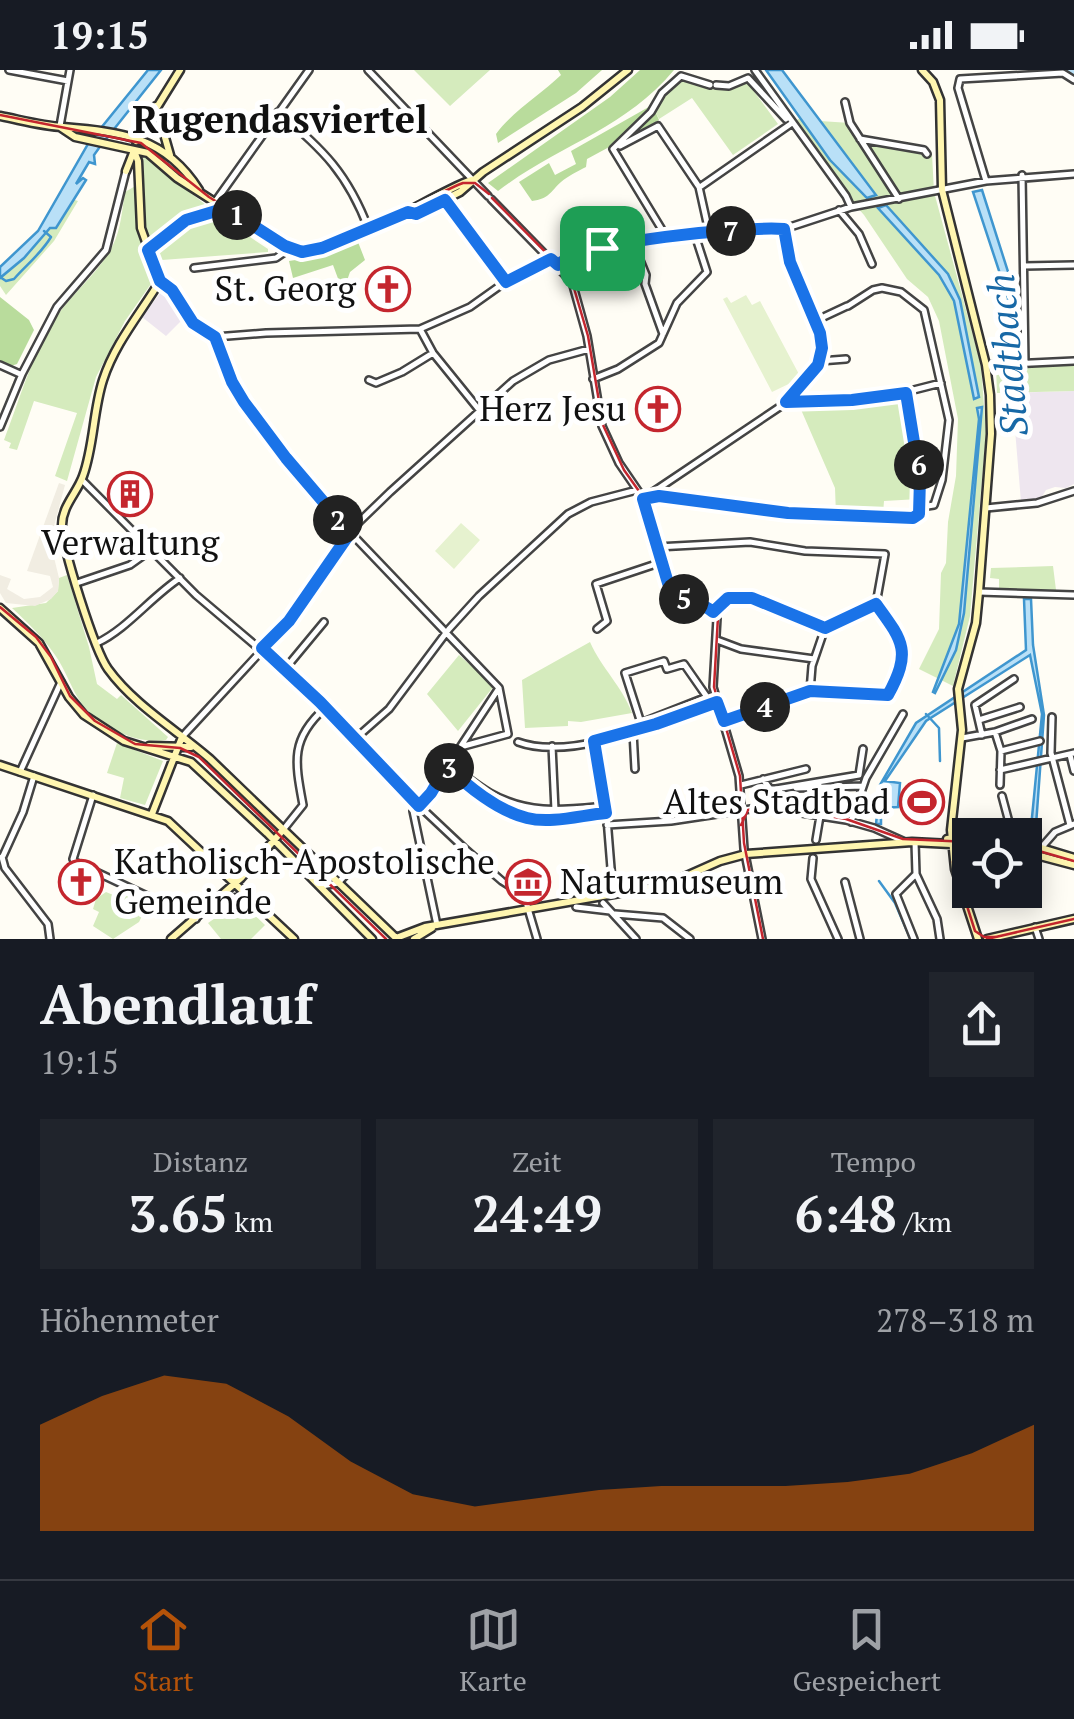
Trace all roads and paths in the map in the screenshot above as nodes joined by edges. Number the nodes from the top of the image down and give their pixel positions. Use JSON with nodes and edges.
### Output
{"nodes":[{"id":1,"x":9,"y":70,"type":"edge"},
{"id":2,"x":70,"y":70,"type":"edge"},
{"id":3,"x":180,"y":70,"type":"edge"},
{"id":4,"x":309,"y":70,"type":"edge"},
{"id":5,"x":368,"y":70,"type":"edge"},
{"id":6,"x":628,"y":70,"type":"edge"},
{"id":7,"x":755,"y":70,"type":"edge"},
{"id":8,"x":922,"y":70,"type":"edge"},
{"id":9,"x":1074,"y":80,"type":"edge"},
{"id":10,"x":68,"y":81,"type":"junction"},
{"id":11,"x":845,"y":102,"type":"dead end"},
{"id":12,"x":156,"y":106,"type":"junction"},
{"id":13,"x":278,"y":112,"type":"junction"},
{"id":14,"x":0,"y":116,"type":"edge"},
{"id":15,"x":792,"y":123,"type":"junction"},
{"id":16,"x":60,"y":127,"type":"junction"},
{"id":17,"x":137,"y":138,"type":"junction"},
{"id":18,"x":860,"y":139,"type":"junction"},
{"id":19,"x":613,"y":150,"type":"junction"},
{"id":20,"x":134,"y":153,"type":"junction"},
{"id":21,"x":927,"y":154,"type":"dead end"},
{"id":22,"x":170,"y":156,"type":"junction"},
{"id":23,"x":126,"y":171,"type":"joint"},
{"id":24,"x":1074,"y":174,"type":"edge"},
{"id":25,"x":1022,"y":175,"type":"junction"},
{"id":26,"x":471,"y":180,"type":"junction"},
{"id":27,"x":982,"y":182,"type":"junction"},
{"id":28,"x":699,"y":188,"type":"junction"},
{"id":29,"x":942,"y":190,"type":"junction"},
{"id":30,"x":200,"y":191,"type":"junction"},
{"id":31,"x":899,"y":199,"type":"junction"},
{"id":32,"x":445,"y":200,"type":"junction"},
{"id":33,"x":214,"y":202,"type":"junction"},
{"id":34,"x":851,"y":207,"type":"junction"},
{"id":35,"x":226,"y":208,"type":"junction"},
{"id":36,"x":839,"y":210,"type":"junction"},
{"id":37,"x":408,"y":212,"type":"junction"},
{"id":38,"x":784,"y":229,"type":"junction"},
{"id":39,"x":369,"y":230,"type":"junction"},
{"id":40,"x":709,"y":233,"type":"junction"},
{"id":41,"x":696,"y":235,"type":"junction"},
{"id":42,"x":667,"y":238,"type":"junction"},
{"id":43,"x":633,"y":243,"type":"junction"},
{"id":44,"x":289,"y":248,"type":"junction"},
{"id":45,"x":148,"y":250,"type":"junction"},
{"id":46,"x":551,"y":259,"type":"junction"},
{"id":47,"x":872,"y":264,"type":"dead end"},
{"id":48,"x":558,"y":265,"type":"junction"},
{"id":49,"x":1074,"y":265,"type":"edge"},
{"id":50,"x":1024,"y":266,"type":"junction"},
{"id":51,"x":194,"y":268,"type":"dead end"},
{"id":52,"x":160,"y":281,"type":"junction"},
{"id":53,"x":506,"y":282,"type":"junction"},
{"id":54,"x":815,"y":321,"type":"junction"},
{"id":55,"x":420,"y":329,"type":"junction"},
{"id":56,"x":663,"y":336,"type":"junction"},
{"id":57,"x":215,"y":337,"type":"junction"},
{"id":58,"x":590,"y":349,"type":"junction"},
{"id":59,"x":433,"y":352,"type":"junction"},
{"id":60,"x":846,"y":359,"type":"dead end"},
{"id":61,"x":820,"y":361,"type":"junction"},
{"id":62,"x":1074,"y":361,"type":"edge"},
{"id":63,"x":1021,"y":363,"type":"junction"},
{"id":64,"x":986,"y":364,"type":"junction"},
{"id":65,"x":0,"y":365,"type":"edge"},
{"id":66,"x":22,"y":374,"type":"junction"},
{"id":67,"x":593,"y":379,"type":"junction"},
{"id":68,"x":370,"y":380,"type":"dead end"},
{"id":69,"x":942,"y":382,"type":"junction"},
{"id":70,"x":906,"y":393,"type":"junction"},
{"id":71,"x":786,"y":402,"type":"junction"},
{"id":72,"x":480,"y":411,"type":"junction"},
{"id":73,"x":0,"y":427,"type":"edge"},
{"id":74,"x":82,"y":480,"type":"junction"},
{"id":75,"x":637,"y":490,"type":"junction"},
{"id":76,"x":1074,"y":490,"type":"edge"},
{"id":77,"x":646,"y":497,"type":"junction"},
{"id":78,"x":921,"y":506,"type":"junction"},
{"id":79,"x":986,"y":508,"type":"junction"},
{"id":80,"x":350,"y":533,"type":"junction"},
{"id":81,"x":658,"y":546,"type":"junction"},
{"id":82,"x":151,"y":550,"type":"junction"},
{"id":83,"x":662,"y":562,"type":"junction"},
{"id":84,"x":180,"y":578,"type":"junction"},
{"id":85,"x":77,"y":584,"type":"junction"},
{"id":86,"x":980,"y":592,"type":"junction"},
{"id":87,"x":1074,"y":595,"type":"edge"},
{"id":88,"x":876,"y":604,"type":"junction"},
{"id":89,"x":0,"y":608,"type":"edge"},
{"id":90,"x":713,"y":612,"type":"junction"},
{"id":91,"x":324,"y":622,"type":"dead end"},
{"id":92,"x":600,"y":628,"type":"dead end"},
{"id":93,"x":825,"y":628,"type":"junction"},
{"id":94,"x":445,"y":634,"type":"junction"},
{"id":95,"x":717,"y":640,"type":"junction"},
{"id":96,"x":97,"y":642,"type":"junction"},
{"id":97,"x":262,"y":648,"type":"junction"},
{"id":98,"x":814,"y":659,"type":"junction"},
{"id":99,"x":286,"y":669,"type":"junction"},
{"id":100,"x":625,"y":673,"type":"joint"},
{"id":101,"x":1014,"y":679,"type":"dead end"},
{"id":102,"x":61,"y":682,"type":"junction"},
{"id":103,"x":499,"y":688,"type":"junction"},
{"id":104,"x":810,"y":691,"type":"junction"},
{"id":105,"x":717,"y":702,"type":"junction"},
{"id":106,"x":1020,"y":707,"type":"dead end"},
{"id":107,"x":325,"y":708,"type":"junction"},
{"id":108,"x":903,"y":714,"type":"dead end"},
{"id":109,"x":635,"y":716,"type":"dead end"},
{"id":110,"x":1052,"y":717,"type":"dead end"},
{"id":111,"x":1032,"y":719,"type":"dead end"},
{"id":112,"x":978,"y":720,"type":"junction"},
{"id":113,"x":724,"y":721,"type":"junction"},
{"id":114,"x":636,"y":729,"type":"junction"},
{"id":115,"x":995,"y":732,"type":"junction"},
{"id":116,"x":982,"y":735,"type":"junction"},
{"id":117,"x":962,"y":738,"type":"junction"},
{"id":118,"x":355,"y":740,"type":"junction"},
{"id":119,"x":180,"y":741,"type":"junction"},
{"id":120,"x":594,"y":741,"type":"junction"},
{"id":121,"x":1040,"y":741,"type":"dead end"},
{"id":122,"x":518,"y":742,"type":"dead end"},
{"id":123,"x":552,"y":746,"type":"junction"},
{"id":124,"x":143,"y":747,"type":"junction"},
{"id":125,"x":863,"y":749,"type":"dead end"},
{"id":126,"x":1001,"y":752,"type":"junction"},
{"id":127,"x":1072,"y":753,"type":"edge"},
{"id":128,"x":174,"y":754,"type":"junction"},
{"id":129,"x":1052,"y":758,"type":"junction"},
{"id":130,"x":449,"y":763,"type":"junction"},
{"id":131,"x":0,"y":766,"type":"edge"},
{"id":132,"x":636,"y":769,"type":"dead end"},
{"id":133,"x":806,"y":769,"type":"dead end"},
{"id":134,"x":1000,"y":770,"type":"junction"},
{"id":135,"x":1074,"y":771,"type":"edge"},
{"id":136,"x":20,"y":772,"type":"junction"},
{"id":137,"x":34,"y":776,"type":"junction"},
{"id":138,"x":763,"y":779,"type":"junction"},
{"id":139,"x":741,"y":785,"type":"junction"},
{"id":140,"x":1000,"y":785,"type":"dead end"},
{"id":141,"x":864,"y":786,"type":"junction"},
{"id":142,"x":776,"y":789,"type":"junction"},
{"id":143,"x":93,"y":795,"type":"junction"},
{"id":144,"x":1002,"y":796,"type":"dead end"},
{"id":145,"x":419,"y":806,"type":"junction"},
{"id":146,"x":606,"y":809,"type":"junction"},
{"id":147,"x":556,"y":810,"type":"junction"},
{"id":148,"x":742,"y":810,"type":"junction"},
{"id":149,"x":152,"y":814,"type":"junction"},
{"id":150,"x":820,"y":816,"type":"junction"},
{"id":151,"x":1008,"y":818,"type":"edge"},
{"id":152,"x":852,"y":822,"type":"junction"},
{"id":153,"x":1072,"y":824,"type":"edge"},
{"id":154,"x":608,"y":825,"type":"junction"},
{"id":155,"x":282,"y":830,"type":"junction"},
{"id":156,"x":275,"y":840,"type":"junction"},
{"id":157,"x":816,"y":840,"type":"dead end"},
{"id":158,"x":951,"y":841,"type":"junction"},
{"id":159,"x":912,"y":842,"type":"junction"},
{"id":160,"x":1042,"y":850,"type":"edge"},
{"id":161,"x":1042,"y":853,"type":"edge"},
{"id":162,"x":745,"y":855,"type":"junction"},
{"id":163,"x":1,"y":857,"type":"edge"},
{"id":164,"x":814,"y":858,"type":"dead end"},
{"id":165,"x":1074,"y":862,"type":"edge"},
{"id":166,"x":352,"y":868,"type":"dead end"},
{"id":167,"x":916,"y":874,"type":"junction"},
{"id":168,"x":846,"y":882,"type":"dead end"},
{"id":169,"x":236,"y":883,"type":"junction"},
{"id":170,"x":338,"y":883,"type":"junction"},
{"id":171,"x":318,"y":886,"type":"junction"},
{"id":172,"x":612,"y":896,"type":"junction"},
{"id":173,"x":216,"y":900,"type":"junction"},
{"id":174,"x":256,"y":902,"type":"junction"},
{"id":175,"x":603,"y":903,"type":"dead end"},
{"id":176,"x":576,"y":907,"type":"dead end"},
{"id":177,"x":530,"y":908,"type":"junction"},
{"id":178,"x":614,"y":913,"type":"junction"},
{"id":179,"x":196,"y":919,"type":"junction"},
{"id":180,"x":1074,"y":919,"type":"edge"},
{"id":181,"x":441,"y":925,"type":"junction"},
{"id":182,"x":1034,"y":926,"type":"junction"},
{"id":183,"x":50,"y":939,"type":"edge"},
{"id":184,"x":172,"y":939,"type":"edge"},
{"id":185,"x":294,"y":939,"type":"edge"},
{"id":186,"x":372,"y":939,"type":"edge"},
{"id":187,"x":396,"y":939,"type":"edge"},
{"id":188,"x":414,"y":939,"type":"edge"},
{"id":189,"x":422,"y":939,"type":"edge"},
{"id":190,"x":537,"y":939,"type":"edge"},
{"id":191,"x":636,"y":939,"type":"edge"},
{"id":192,"x":690,"y":939,"type":"edge"},
{"id":193,"x":762,"y":939,"type":"edge"},
{"id":194,"x":838,"y":939,"type":"edge"},
{"id":195,"x":860,"y":939,"type":"edge"},
{"id":196,"x":914,"y":939,"type":"edge"},
{"id":197,"x":940,"y":939,"type":"edge"},
{"id":198,"x":978,"y":939,"type":"edge"},
{"id":199,"x":987,"y":939,"type":"edge"},
{"id":200,"x":1039,"y":939,"type":"edge"}],
"edges":[{"from":1,"to":10,"type":"street"},
{"from":2,"to":10,"type":"street"},
{"from":3,"to":12,"type":"street"},
{"from":4,"to":13,"type":"street"},
{"from":5,"to":26,"type":"street"},
{"from":6,"to":26,"type":"street"},
{"from":7,"to":15,"type":"street"},
{"from":8,"to":29,"type":"street"},
{"from":9,"to":27,"type":"street"},
{"from":10,"to":16,"type":"street"},
{"from":11,"to":18,"type":"street"},
{"from":12,"to":17,"type":"street"},
{"from":12,"to":22,"type":"street"},
{"from":13,"to":33,"type":"street"},
{"from":13,"to":39,"type":"street"},
{"from":14,"to":16,"type":"street"},
{"from":15,"to":19,"type":"street"},
{"from":15,"to":28,"type":"street"},
{"from":15,"to":34,"type":"street"},
{"from":16,"to":17,"type":"street"},
{"from":16,"to":20,"type":"street"},
{"from":17,"to":20,"type":"street"},
{"from":17,"to":22,"type":"street"},
{"from":18,"to":21,"type":"street"},
{"from":18,"to":31,"type":"street"},
{"from":19,"to":28,"type":"street"},
{"from":19,"to":42,"type":"street"},
{"from":20,"to":23,"type":"street"},
{"from":20,"to":30,"type":"street"},
{"from":20,"to":45,"type":"street"},
{"from":22,"to":30,"type":"street"},
{"from":23,"to":66,"type":"street"},
{"from":24,"to":25,"type":"street"},
{"from":25,"to":27,"type":"street"},
{"from":25,"to":50,"type":"street"},
{"from":26,"to":32,"type":"street"},
{"from":26,"to":37,"type":"street"},
{"from":26,"to":46,"type":"street"},
{"from":27,"to":29,"type":"street"},
{"from":28,"to":40,"type":"street"},
{"from":29,"to":31,"type":"street"},
{"from":29,"to":64,"type":"street"},
{"from":30,"to":33,"type":"street"},
{"from":31,"to":34,"type":"street"},
{"from":32,"to":37,"type":"street"},
{"from":32,"to":53,"type":"street"},
{"from":33,"to":35,"type":"street"},
{"from":34,"to":36,"type":"street"},
{"from":35,"to":44,"type":"street"},
{"from":35,"to":45,"type":"street"},
{"from":36,"to":38,"type":"street"},
{"from":36,"to":47,"type":"street"},
{"from":37,"to":39,"type":"street"},
{"from":38,"to":40,"type":"street"},
{"from":38,"to":54,"type":"street"},
{"from":39,"to":44,"type":"street"},
{"from":40,"to":41,"type":"street"},
{"from":41,"to":42,"type":"street"},
{"from":41,"to":56,"type":"street"},
{"from":42,"to":43,"type":"street"},
{"from":43,"to":48,"type":"street"},
{"from":43,"to":56,"type":"street"},
{"from":44,"to":51,"type":"street"},
{"from":45,"to":52,"type":"street"},
{"from":46,"to":48,"type":"street"},
{"from":46,"to":53,"type":"street"},
{"from":48,"to":58,"type":"street"},
{"from":49,"to":50,"type":"street"},
{"from":50,"to":63,"type":"street"},
{"from":52,"to":57,"type":"street"},
{"from":52,"to":74,"type":"street"},
{"from":53,"to":55,"type":"street"},
{"from":54,"to":61,"type":"street"},
{"from":54,"to":69,"type":"street"},
{"from":55,"to":57,"type":"street"},
{"from":55,"to":59,"type":"street"},
{"from":56,"to":67,"type":"street"},
{"from":57,"to":80,"type":"street"},
{"from":58,"to":67,"type":"street"},
{"from":58,"to":72,"type":"street"},
{"from":59,"to":68,"type":"street"},
{"from":59,"to":72,"type":"street"},
{"from":60,"to":61,"type":"street"},
{"from":61,"to":71,"type":"street"},
{"from":62,"to":63,"type":"street"},
{"from":63,"to":64,"type":"street"},
{"from":64,"to":79,"type":"street"},
{"from":65,"to":66,"type":"street"},
{"from":66,"to":73,"type":"street"},
{"from":67,"to":75,"type":"street"},
{"from":69,"to":70,"type":"street"},
{"from":69,"to":78,"type":"street"},
{"from":70,"to":71,"type":"street"},
{"from":70,"to":78,"type":"street"},
{"from":71,"to":77,"type":"street"},
{"from":72,"to":80,"type":"street"},
{"from":74,"to":82,"type":"street"},
{"from":74,"to":85,"type":"street"},
{"from":75,"to":77,"type":"street"},
{"from":75,"to":94,"type":"street"},
{"from":76,"to":79,"type":"street"},
{"from":77,"to":78,"type":"street"},
{"from":77,"to":81,"type":"street"},
{"from":79,"to":86,"type":"street"},
{"from":80,"to":94,"type":"street"},
{"from":80,"to":97,"type":"street"},
{"from":81,"to":83,"type":"street"},
{"from":81,"to":88,"type":"street"},
{"from":82,"to":84,"type":"street"},
{"from":82,"to":85,"type":"street"},
{"from":83,"to":90,"type":"street"},
{"from":83,"to":92,"type":"street"},
{"from":84,"to":96,"type":"street"},
{"from":84,"to":97,"type":"street"},
{"from":85,"to":96,"type":"street"},
{"from":86,"to":87,"type":"street"},
{"from":86,"to":117,"type":"street"},
{"from":88,"to":93,"type":"street"},
{"from":88,"to":104,"type":"street"},
{"from":89,"to":102,"type":"street"},
{"from":90,"to":93,"type":"street"},
{"from":90,"to":95,"type":"street"},
{"from":91,"to":99,"type":"street"},
{"from":93,"to":98,"type":"street"},
{"from":94,"to":103,"type":"street"},
{"from":94,"to":118,"type":"street"},
{"from":95,"to":98,"type":"street"},
{"from":95,"to":105,"type":"street"},
{"from":96,"to":119,"type":"street"},
{"from":97,"to":99,"type":"street"},
{"from":97,"to":119,"type":"street"},
{"from":98,"to":104,"type":"street"},
{"from":99,"to":107,"type":"street"},
{"from":100,"to":100,"type":"street"},
{"from":101,"to":112,"type":"street"},
{"from":102,"to":124,"type":"street"},
{"from":102,"to":136,"type":"street"},
{"from":103,"to":103,"type":"street"},
{"from":104,"to":113,"type":"street"},
{"from":105,"to":113,"type":"street"},
{"from":105,"to":114,"type":"street"},
{"from":106,"to":112,"type":"street"},
{"from":107,"to":118,"type":"street"},
{"from":107,"to":155,"type":"street"},
{"from":108,"to":141,"type":"street"},
{"from":109,"to":114,"type":"street"},
{"from":110,"to":129,"type":"street"},
{"from":111,"to":115,"type":"street"},
{"from":112,"to":116,"type":"street"},
{"from":113,"to":139,"type":"street"},
{"from":114,"to":120,"type":"street"},
{"from":114,"to":132,"type":"street"},
{"from":115,"to":116,"type":"street"},
{"from":115,"to":126,"type":"street"},
{"from":116,"to":117,"type":"street"},
{"from":117,"to":158,"type":"street"},
{"from":118,"to":145,"type":"street"},
{"from":119,"to":124,"type":"street"},
{"from":119,"to":128,"type":"street"},
{"from":119,"to":155,"type":"street"},
{"from":120,"to":123,"type":"street"},
{"from":120,"to":146,"type":"street"},
{"from":121,"to":126,"type":"street"},
{"from":122,"to":123,"type":"street"},
{"from":123,"to":147,"type":"street"},
{"from":124,"to":128,"type":"street"},
{"from":125,"to":142,"type":"street"},
{"from":126,"to":134,"type":"street"},
{"from":127,"to":129,"type":"street"},
{"from":127,"to":135,"type":"street"},
{"from":128,"to":149,"type":"street"},
{"from":128,"to":156,"type":"street"},
{"from":129,"to":134,"type":"street"},
{"from":129,"to":153,"type":"street"},
{"from":130,"to":145,"type":"street"},
{"from":130,"to":146,"type":"street"},
{"from":130,"to":147,"type":"street"},
{"from":131,"to":136,"type":"street"},
{"from":133,"to":138,"type":"street"},
{"from":134,"to":140,"type":"street"},
{"from":136,"to":137,"type":"street"},
{"from":137,"to":143,"type":"street"},
{"from":137,"to":163,"type":"street"},
{"from":138,"to":139,"type":"street"},
{"from":138,"to":142,"type":"street"},
{"from":139,"to":148,"type":"street"},
{"from":141,"to":142,"type":"street"},
{"from":141,"to":152,"type":"street"},
{"from":143,"to":149,"type":"street"},
{"from":143,"to":179,"type":"street"},
{"from":144,"to":151,"type":"street"},
{"from":145,"to":177,"type":"street"},
{"from":145,"to":181,"type":"street"},
{"from":146,"to":147,"type":"street"},
{"from":146,"to":154,"type":"street"},
{"from":148,"to":150,"type":"street"},
{"from":148,"to":154,"type":"street"},
{"from":148,"to":162,"type":"street"},
{"from":149,"to":169,"type":"street"},
{"from":150,"to":152,"type":"street"},
{"from":150,"to":157,"type":"street"},
{"from":152,"to":159,"type":"street"},
{"from":153,"to":160,"type":"street"},
{"from":154,"to":172,"type":"street"},
{"from":155,"to":156,"type":"street"},
{"from":155,"to":170,"type":"street"},
{"from":156,"to":169,"type":"street"},
{"from":156,"to":171,"type":"street"},
{"from":158,"to":159,"type":"street"},
{"from":158,"to":198,"type":"street"},
{"from":159,"to":162,"type":"street"},
{"from":159,"to":167,"type":"street"},
{"from":161,"to":165,"type":"street"},
{"from":162,"to":172,"type":"street"},
{"from":162,"to":193,"type":"street"},
{"from":163,"to":183,"type":"street"},
{"from":164,"to":194,"type":"street"},
{"from":166,"to":170,"type":"street"},
{"from":167,"to":196,"type":"street"},
{"from":167,"to":197,"type":"street"},
{"from":168,"to":195,"type":"street"},
{"from":169,"to":173,"type":"street"},
{"from":169,"to":174,"type":"street"},
{"from":170,"to":171,"type":"street"},
{"from":170,"to":187,"type":"street"},
{"from":171,"to":186,"type":"street"},
{"from":172,"to":177,"type":"street"},
{"from":172,"to":178,"type":"street"},
{"from":173,"to":174,"type":"street"},
{"from":173,"to":179,"type":"street"},
{"from":174,"to":185,"type":"street"},
{"from":175,"to":178,"type":"street"},
{"from":176,"to":178,"type":"street"},
{"from":177,"to":181,"type":"street"},
{"from":177,"to":190,"type":"street"},
{"from":178,"to":191,"type":"street"},
{"from":178,"to":192,"type":"street"},
{"from":179,"to":184,"type":"street"},
{"from":180,"to":182,"type":"street"},
{"from":181,"to":187,"type":"street"},
{"from":181,"to":188,"type":"street"},
{"from":181,"to":189,"type":"street"},
{"from":182,"to":199,"type":"street"},
{"from":182,"to":200,"type":"street"}]}
